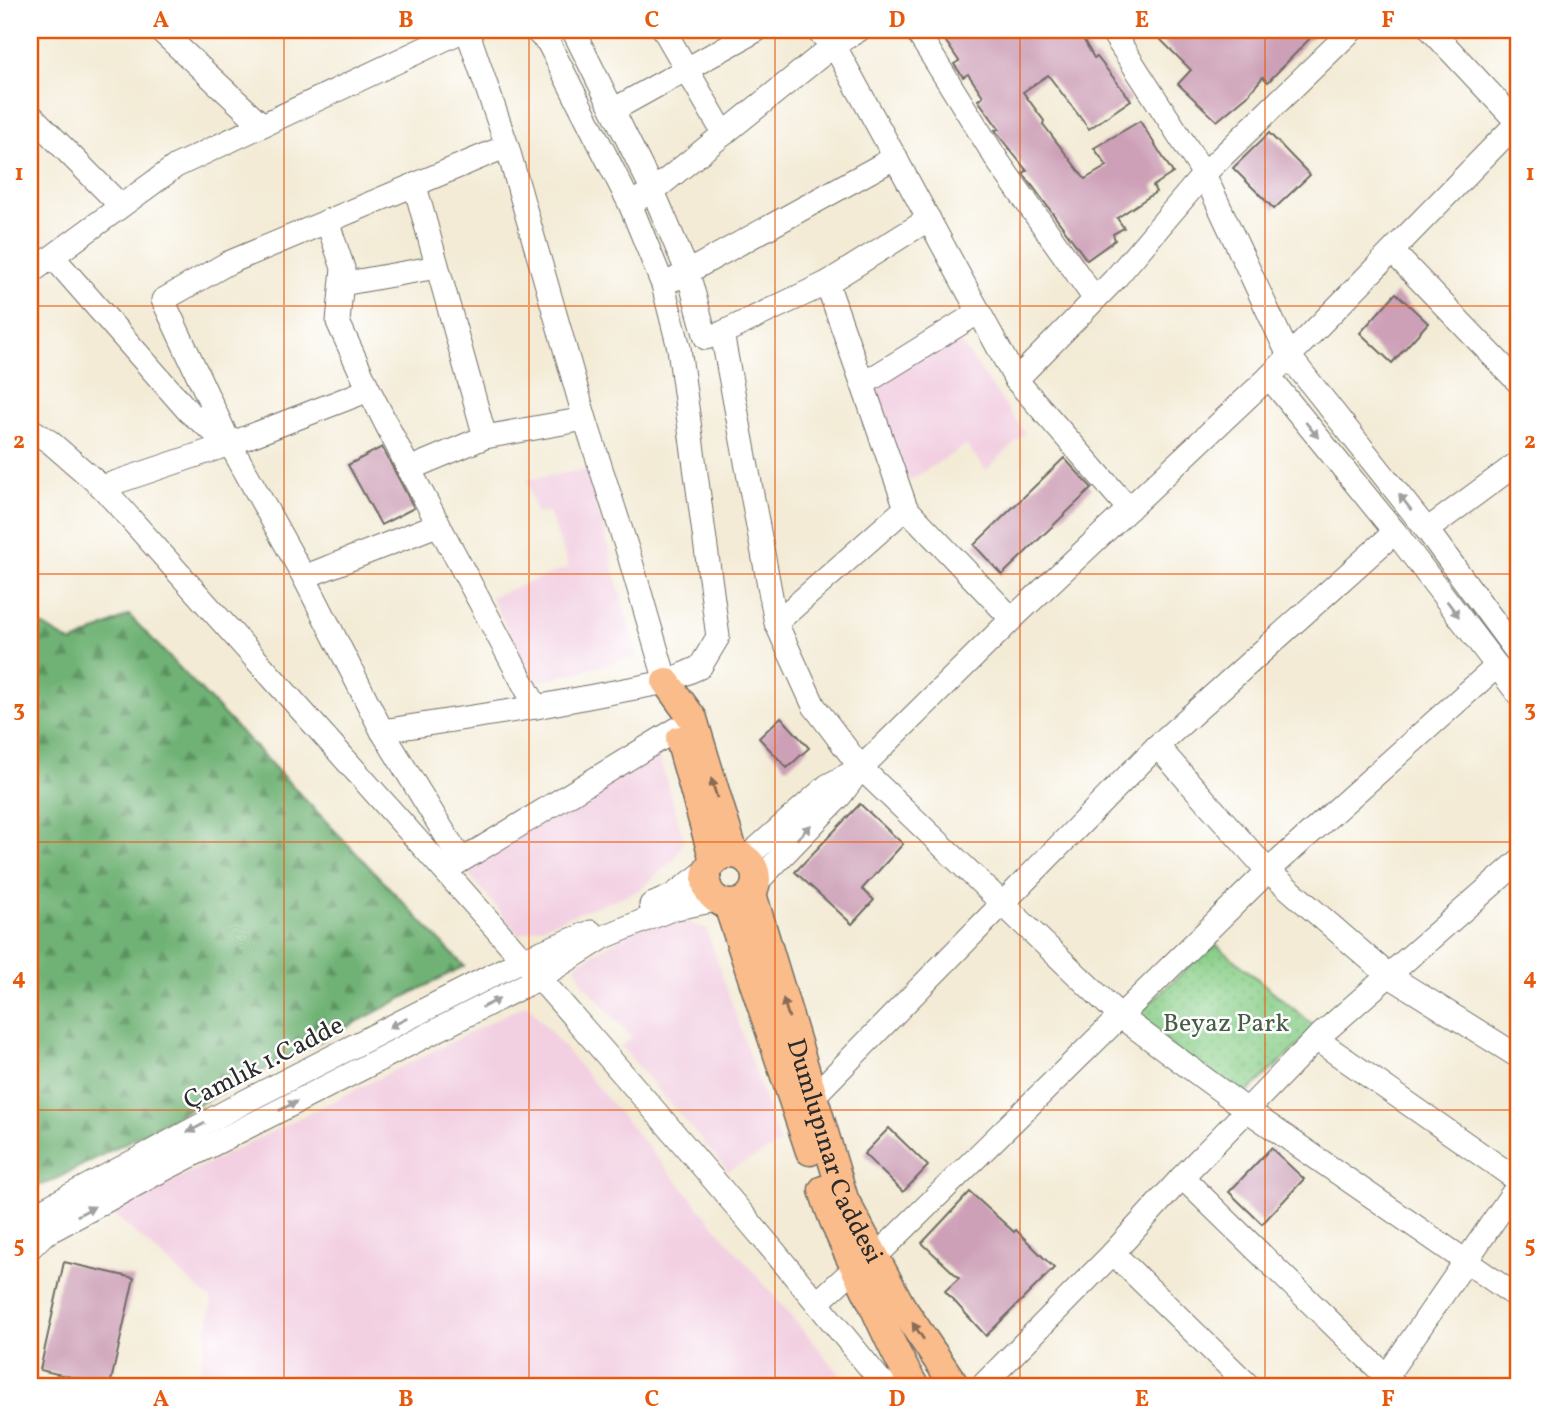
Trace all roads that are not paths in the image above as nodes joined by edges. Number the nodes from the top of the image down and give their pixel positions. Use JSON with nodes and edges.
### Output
{"nodes":[{"id":1,"x":160,"y":30,"type":"edge"},
{"id":2,"x":466,"y":30,"type":"edge"},
{"id":3,"x":535,"y":30,"type":"edge"},
{"id":4,"x":573,"y":30,"type":"edge"},
{"id":5,"x":664,"y":30,"type":"edge"},
{"id":6,"x":757,"y":30,"type":"edge"},
{"id":7,"x":816,"y":30,"type":"edge"},
{"id":8,"x":859,"y":30,"type":"edge"},
{"id":9,"x":916,"y":30,"type":"edge"},
{"id":10,"x":1352,"y":30,"type":"edge"},
{"id":11,"x":1431,"y":30,"type":"edge"},
{"id":12,"x":1113,"y":31,"type":"edge"},
{"id":13,"x":834,"y":45,"type":"junction"},
{"id":14,"x":687,"y":69,"type":"junction"},
{"id":15,"x":613,"y":110,"type":"junction"},
{"id":16,"x":30,"y":114,"type":"edge"},
{"id":17,"x":1519,"y":122,"type":"edge"},
{"id":18,"x":262,"y":125,"type":"junction"},
{"id":19,"x":724,"y":134,"type":"junction"},
{"id":20,"x":507,"y":146,"type":"junction"},
{"id":21,"x":896,"y":157,"type":"junction"},
{"id":22,"x":1205,"y":174,"type":"junction"},
{"id":23,"x":415,"y":186,"type":"junction"},
{"id":24,"x":653,"y":191,"type":"junction"},
{"id":25,"x":630,"y":204,"type":"junction"},
{"id":26,"x":120,"y":205,"type":"junction"},
{"id":27,"x":929,"y":219,"type":"junction"},
{"id":28,"x":327,"y":221,"type":"junction"},
{"id":29,"x":1393,"y":252,"type":"junction"},
{"id":30,"x":54,"y":258,"type":"junction"},
{"id":31,"x":437,"y":267,"type":"junction"},
{"id":32,"x":688,"y":273,"type":"junction"},
{"id":33,"x":30,"y":274,"type":"edge"},
{"id":34,"x":827,"y":283,"type":"junction"},
{"id":35,"x":342,"y":284,"type":"junction"},
{"id":36,"x":663,"y":285,"type":"junction"},
{"id":37,"x":1096,"y":299,"type":"junction"},
{"id":38,"x":979,"y":312,"type":"junction"},
{"id":39,"x":714,"y":335,"type":"junction"},
{"id":40,"x":679,"y":348,"type":"junction"},
{"id":41,"x":1289,"y":356,"type":"junction"},
{"id":42,"x":1269,"y":377,"type":"junction"},
{"id":43,"x":1016,"y":380,"type":"junction"},
{"id":44,"x":1519,"y":383,"type":"edge"},
{"id":45,"x":863,"y":384,"type":"junction"},
{"id":46,"x":369,"y":390,"type":"junction"},
{"id":47,"x":585,"y":419,"type":"junction"},
{"id":48,"x":30,"y":429,"type":"edge"},
{"id":49,"x":485,"y":437,"type":"junction"},
{"id":50,"x":230,"y":443,"type":"junction"},
{"id":51,"x":1519,"y":462,"type":"edge"},
{"id":52,"x":409,"y":468,"type":"junction"},
{"id":53,"x":102,"y":487,"type":"junction"},
{"id":54,"x":906,"y":508,"type":"junction"},
{"id":55,"x":1129,"y":509,"type":"junction"},
{"id":56,"x":439,"y":524,"type":"junction"},
{"id":57,"x":1427,"y":530,"type":"junction"},
{"id":58,"x":1395,"y":532,"type":"junction"},
{"id":59,"x":304,"y":577,"type":"junction"},
{"id":60,"x":1012,"y":619,"type":"junction"},
{"id":61,"x":776,"y":623,"type":"junction"},
{"id":62,"x":1519,"y":655,"type":"edge"},
{"id":63,"x":1496,"y":666,"type":"junction"},
{"id":64,"x":666,"y":682,"type":"junction"},
{"id":65,"x":1519,"y":695,"type":"edge"},
{"id":66,"x":536,"y":707,"type":"junction"},
{"id":67,"x":677,"y":729,"type":"junction"},
{"id":68,"x":382,"y":731,"type":"junction"},
{"id":69,"x":1157,"y":746,"type":"junction"},
{"id":70,"x":861,"y":768,"type":"junction"},
{"id":71,"x":1519,"y":861,"type":"edge"},
{"id":72,"x":452,"y":866,"type":"junction"},
{"id":73,"x":1268,"y":871,"type":"junction"},
{"id":74,"x":732,"y":878,"type":"junction"},
{"id":75,"x":1003,"y":905,"type":"junction"},
{"id":76,"x":524,"y":959,"type":"junction"},
{"id":77,"x":1388,"y":975,"type":"junction"},
{"id":78,"x":539,"y":978,"type":"junction"},
{"id":79,"x":1121,"y":1017,"type":"junction"},
{"id":80,"x":1316,"y":1039,"type":"junction"},
{"id":81,"x":1519,"y":1057,"type":"edge"},
{"id":82,"x":813,"y":1097,"type":"junction"},
{"id":83,"x":1247,"y":1110,"type":"junction"},
{"id":84,"x":1182,"y":1177,"type":"junction"},
{"id":85,"x":1519,"y":1182,"type":"edge"},
{"id":86,"x":30,"y":1217,"type":"edge"},
{"id":87,"x":30,"y":1248,"type":"edge"},
{"id":88,"x":1113,"y":1253,"type":"junction"},
{"id":89,"x":865,"y":1263,"type":"junction"},
{"id":90,"x":1466,"y":1263,"type":"junction"},
{"id":91,"x":1519,"y":1298,"type":"edge"},
{"id":92,"x":817,"y":1303,"type":"junction"},
{"id":93,"x":1387,"y":1384,"type":"edge"},
{"id":94,"x":890,"y":1387,"type":"edge"},
{"id":95,"x":915,"y":1387,"type":"edge"},
{"id":96,"x":956,"y":1387,"type":"edge"},
{"id":97,"x":981,"y":1387,"type":"edge"},
{"id":98,"x":1250,"y":1387,"type":"edge"}],
"edges":[{"from":1,"to":18,"type":"street"},
{"from":2,"to":18,"type":"street"},
{"from":2,"to":20,"type":"street"},
{"from":3,"to":25,"type":"street"},
{"from":4,"to":15,"type":"street"},
{"from":5,"to":14,"type":"street"},
{"from":6,"to":14,"type":"street"},
{"from":7,"to":13,"type":"street"},
{"from":8,"to":13,"type":"street"},
{"from":9,"to":37,"type":"street"},
{"from":10,"to":22,"type":"street"},
{"from":11,"to":17,"type":"street"},
{"from":12,"to":22,"type":"street"},
{"from":13,"to":19,"type":"street"},
{"from":13,"to":21,"type":"street"},
{"from":14,"to":15,"type":"street"},
{"from":14,"to":19,"type":"street"},
{"from":15,"to":24,"type":"street"},
{"from":16,"to":26,"type":"street"},
{"from":17,"to":29,"type":"street","name":"Çamlık 1.Cadde"},
{"from":18,"to":26,"type":"street"},
{"from":19,"to":24,"type":"street"},
{"from":20,"to":23,"type":"street"},
{"from":20,"to":47,"type":"street"},
{"from":21,"to":27,"type":"street"},
{"from":21,"to":32,"type":"street"},
{"from":22,"to":37,"type":"street"},
{"from":22,"to":41,"type":"street"},
{"from":23,"to":28,"type":"street"},
{"from":23,"to":31,"type":"street"},
{"from":24,"to":25,"type":"street"},
{"from":24,"to":32,"type":"street"},
{"from":25,"to":36,"type":"street"},
{"from":26,"to":30,"type":"street"},
{"from":27,"to":34,"type":"street"},
{"from":27,"to":38,"type":"street"},
{"from":28,"to":35,"type":"street"},
{"from":28,"to":50,"type":"street"},
{"from":29,"to":41,"type":"street","name":"Çamlık 1.Cadde"},
{"from":29,"to":44,"type":"street"},
{"from":30,"to":33,"type":"street"},
{"from":30,"to":50,"type":"street"},
{"from":31,"to":35,"type":"street"},
{"from":31,"to":49,"type":"street"},
{"from":32,"to":36,"type":"street"},
{"from":32,"to":39,"type":"street"},
{"from":34,"to":39,"type":"street"},
{"from":34,"to":45,"type":"street"},
{"from":35,"to":46,"type":"street"},
{"from":36,"to":40,"type":"street"},
{"from":37,"to":43,"type":"street"},
{"from":38,"to":43,"type":"street"},
{"from":38,"to":45,"type":"street"},
{"from":39,"to":40,"type":"street"},
{"from":39,"to":61,"type":"street"},
{"from":40,"to":64,"type":"street"},
{"from":41,"to":42,"type":"street","name":"Çamlık 1.Cadde"},
{"from":57,"to":41,"type":"street","one_way":true},
{"from":42,"to":55,"type":"street","name":"Çamlık 1.Cadde"},
{"from":42,"to":58,"type":"street","one_way":true},
{"from":43,"to":55,"type":"street"},
{"from":45,"to":54,"type":"street"},
{"from":46,"to":50,"type":"street"},
{"from":46,"to":52,"type":"street"},
{"from":47,"to":49,"type":"street"},
{"from":47,"to":64,"type":"street"},
{"from":48,"to":53,"type":"street"},
{"from":49,"to":52,"type":"street"},
{"from":50,"to":53,"type":"street"},
{"from":50,"to":59,"type":"street"},
{"from":51,"to":57,"type":"street"},
{"from":52,"to":56,"type":"street"},
{"from":53,"to":72,"type":"street"},
{"from":54,"to":60,"type":"street"},
{"from":54,"to":61,"type":"street"},
{"from":55,"to":60,"type":"street","name":"Çamlık 1.Cadde"},
{"from":56,"to":59,"type":"street"},
{"from":56,"to":66,"type":"street"},
{"from":57,"to":62,"type":"street"},
{"from":58,"to":63,"type":"street","one_way":true},
{"from":58,"to":69,"type":"street"},
{"from":59,"to":68,"type":"street"},
{"from":60,"to":70,"type":"street","name":"Çamlık 1.Cadde"},
{"from":61,"to":70,"type":"street"},
{"from":63,"to":65,"type":"street"},
{"from":63,"to":73,"type":"street"},
{"from":64,"to":66,"type":"street"},
{"from":64,"to":67,"type":"main road"},
{"from":74,"to":64,"type":"main road","one_way":true},
{"from":66,"to":68,"type":"street"},
{"from":67,"to":72,"type":"street"},
{"from":67,"to":74,"type":"main road"},
{"from":68,"to":72,"type":"street"},
{"from":69,"to":73,"type":"street"},
{"from":69,"to":75,"type":"street"},
{"from":70,"to":74,"type":"street","name":"Çamlık 1.Cadde"},
{"from":70,"to":75,"type":"street"},
{"from":71,"to":77,"type":"street"},
{"from":72,"to":76,"type":"street"},
{"from":73,"to":77,"type":"street"},
{"from":73,"to":79,"type":"street"},
{"from":74,"to":76,"type":"street","name":"Çamlık 1.Cadde"},
{"from":74,"to":78,"type":"street"},
{"from":82,"to":74,"type":"main road","name":"Dumlupınar Caddesi","one_way":true},
{"from":74,"to":89,"type":"main road","name":"Dumlupınar Caddesi"},
{"from":75,"to":79,"type":"street"},
{"from":75,"to":82,"type":"street"},
{"from":76,"to":78,"type":"street"},
{"from":76,"to":86,"type":"street","name":"Çamlık 1.Cadde","one_way":true},
{"from":77,"to":80,"type":"street"},
{"from":77,"to":81,"type":"street"},
{"from":87,"to":78,"type":"street","one_way":true},
{"from":78,"to":92,"type":"street"},
{"from":79,"to":83,"type":"street"},
{"from":79,"to":89,"type":"street"},
{"from":80,"to":83,"type":"street"},
{"from":80,"to":85,"type":"street"},
{"from":82,"to":89,"type":"main road","name":"Dumlupınar Caddesi"},
{"from":83,"to":84,"type":"street"},
{"from":83,"to":90,"type":"street"},
{"from":84,"to":88,"type":"street"},
{"from":84,"to":93,"type":"street"},
{"from":85,"to":90,"type":"street"},
{"from":88,"to":97,"type":"street"},
{"from":88,"to":98,"type":"street"},
{"from":89,"to":92,"type":"street"},
{"from":89,"to":95,"type":"main road","name":"Dumlupınar Caddesi"},
{"from":96,"to":89,"type":"main road","name":"Dumlupınar Caddesi","one_way":true},
{"from":90,"to":91,"type":"street"},
{"from":90,"to":93,"type":"street"},
{"from":92,"to":94,"type":"street"}]}
